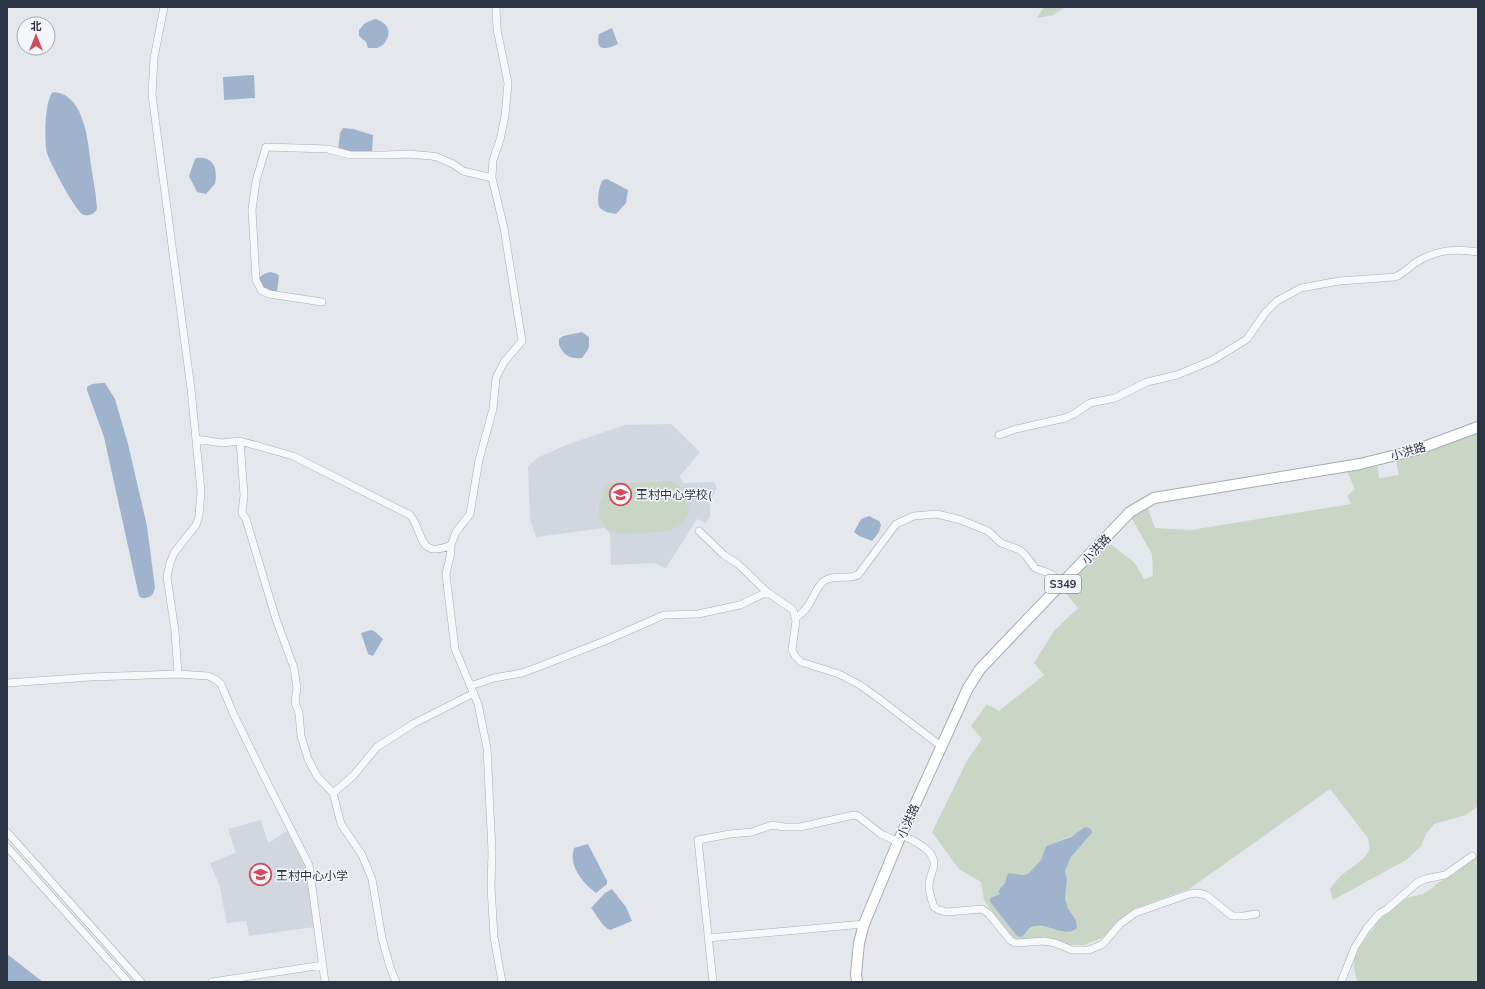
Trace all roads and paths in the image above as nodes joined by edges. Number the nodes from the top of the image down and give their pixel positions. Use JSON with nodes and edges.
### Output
{"nodes":[{"id":1,"x":164,"y":7,"type":"edge"},
{"id":2,"x":496,"y":7,"type":"edge"},
{"id":3,"x":492,"y":178,"type":"junction"},
{"id":4,"x":1478,"y":252,"type":"edge"},
{"id":5,"x":322,"y":302,"type":"dead end"},
{"id":6,"x":1478,"y":427,"type":"edge"},
{"id":7,"x":999,"y":435,"type":"dead end"},
{"id":8,"x":196,"y":439,"type":"junction"},
{"id":9,"x":240,"y":441,"type":"junction"},
{"id":10,"x":699,"y":531,"type":"dead end"},
{"id":11,"x":451,"y":545,"type":"junction"},
{"id":12,"x":1063,"y":584,"type":"junction"},
{"id":13,"x":767,"y":592,"type":"junction"},
{"id":14,"x":795,"y":618,"type":"junction"},
{"id":15,"x":178,"y":674,"type":"junction"},
{"id":16,"x":7,"y":683,"type":"edge"},
{"id":17,"x":472,"y":689,"type":"junction"},
{"id":18,"x":942,"y":746,"type":"junction"},
{"id":19,"x":333,"y":793,"type":"junction"},
{"id":20,"x":7,"y":832,"type":"edge"},
{"id":21,"x":900,"y":838,"type":"junction"},
{"id":22,"x":7,"y":847,"type":"edge"},
{"id":23,"x":1472,"y":856,"type":"dead end"},
{"id":24,"x":1256,"y":914,"type":"dead end"},
{"id":25,"x":864,"y":924,"type":"junction"},
{"id":26,"x":708,"y":938,"type":"junction"},
{"id":27,"x":323,"y":965,"type":"junction"},
{"id":28,"x":128,"y":982,"type":"edge"},
{"id":29,"x":141,"y":982,"type":"edge"},
{"id":30,"x":212,"y":982,"type":"edge"},
{"id":31,"x":325,"y":982,"type":"edge"},
{"id":32,"x":396,"y":982,"type":"edge"},
{"id":33,"x":502,"y":982,"type":"edge"},
{"id":34,"x":713,"y":982,"type":"edge"},
{"id":35,"x":857,"y":982,"type":"edge"},
{"id":36,"x":1341,"y":982,"type":"edge"}],
"edges":[{"from":1,"to":8,"type":"street"},
{"from":2,"to":3,"type":"street"},
{"from":3,"to":5,"type":"street"},
{"from":3,"to":11,"type":"street"},
{"from":4,"to":7,"type":"street"},
{"from":6,"to":12,"type":"main road","name":"小洪路","number":"S349"},
{"from":8,"to":9,"type":"street"},
{"from":8,"to":15,"type":"street"},
{"from":9,"to":11,"type":"street"},
{"from":9,"to":19,"type":"street"},
{"from":10,"to":13,"type":"street"},
{"from":11,"to":17,"type":"street"},
{"from":12,"to":14,"type":"street"},
{"from":12,"to":18,"type":"main road","name":"小洪路","number":"S349"},
{"from":13,"to":14,"type":"street"},
{"from":13,"to":17,"type":"street"},
{"from":14,"to":18,"type":"street"},
{"from":15,"to":16,"type":"street"},
{"from":15,"to":27,"type":"street"},
{"from":17,"to":19,"type":"street"},
{"from":17,"to":33,"type":"street"},
{"from":18,"to":21,"type":"main road","name":"小洪路","number":"S349"},
{"from":19,"to":32,"type":"street"},
{"from":20,"to":29,"type":"street"},
{"from":21,"to":24,"type":"street"},
{"from":21,"to":25,"type":"main road","name":"小洪路","number":"S349"},
{"from":21,"to":26,"type":"street"},
{"from":22,"to":28,"type":"street"},
{"from":23,"to":36,"type":"street"},
{"from":25,"to":26,"type":"street"},
{"from":25,"to":35,"type":"main road","name":"小洪路","number":"S349"},
{"from":26,"to":34,"type":"street"},
{"from":27,"to":30,"type":"street"},
{"from":27,"to":31,"type":"street"}]}
